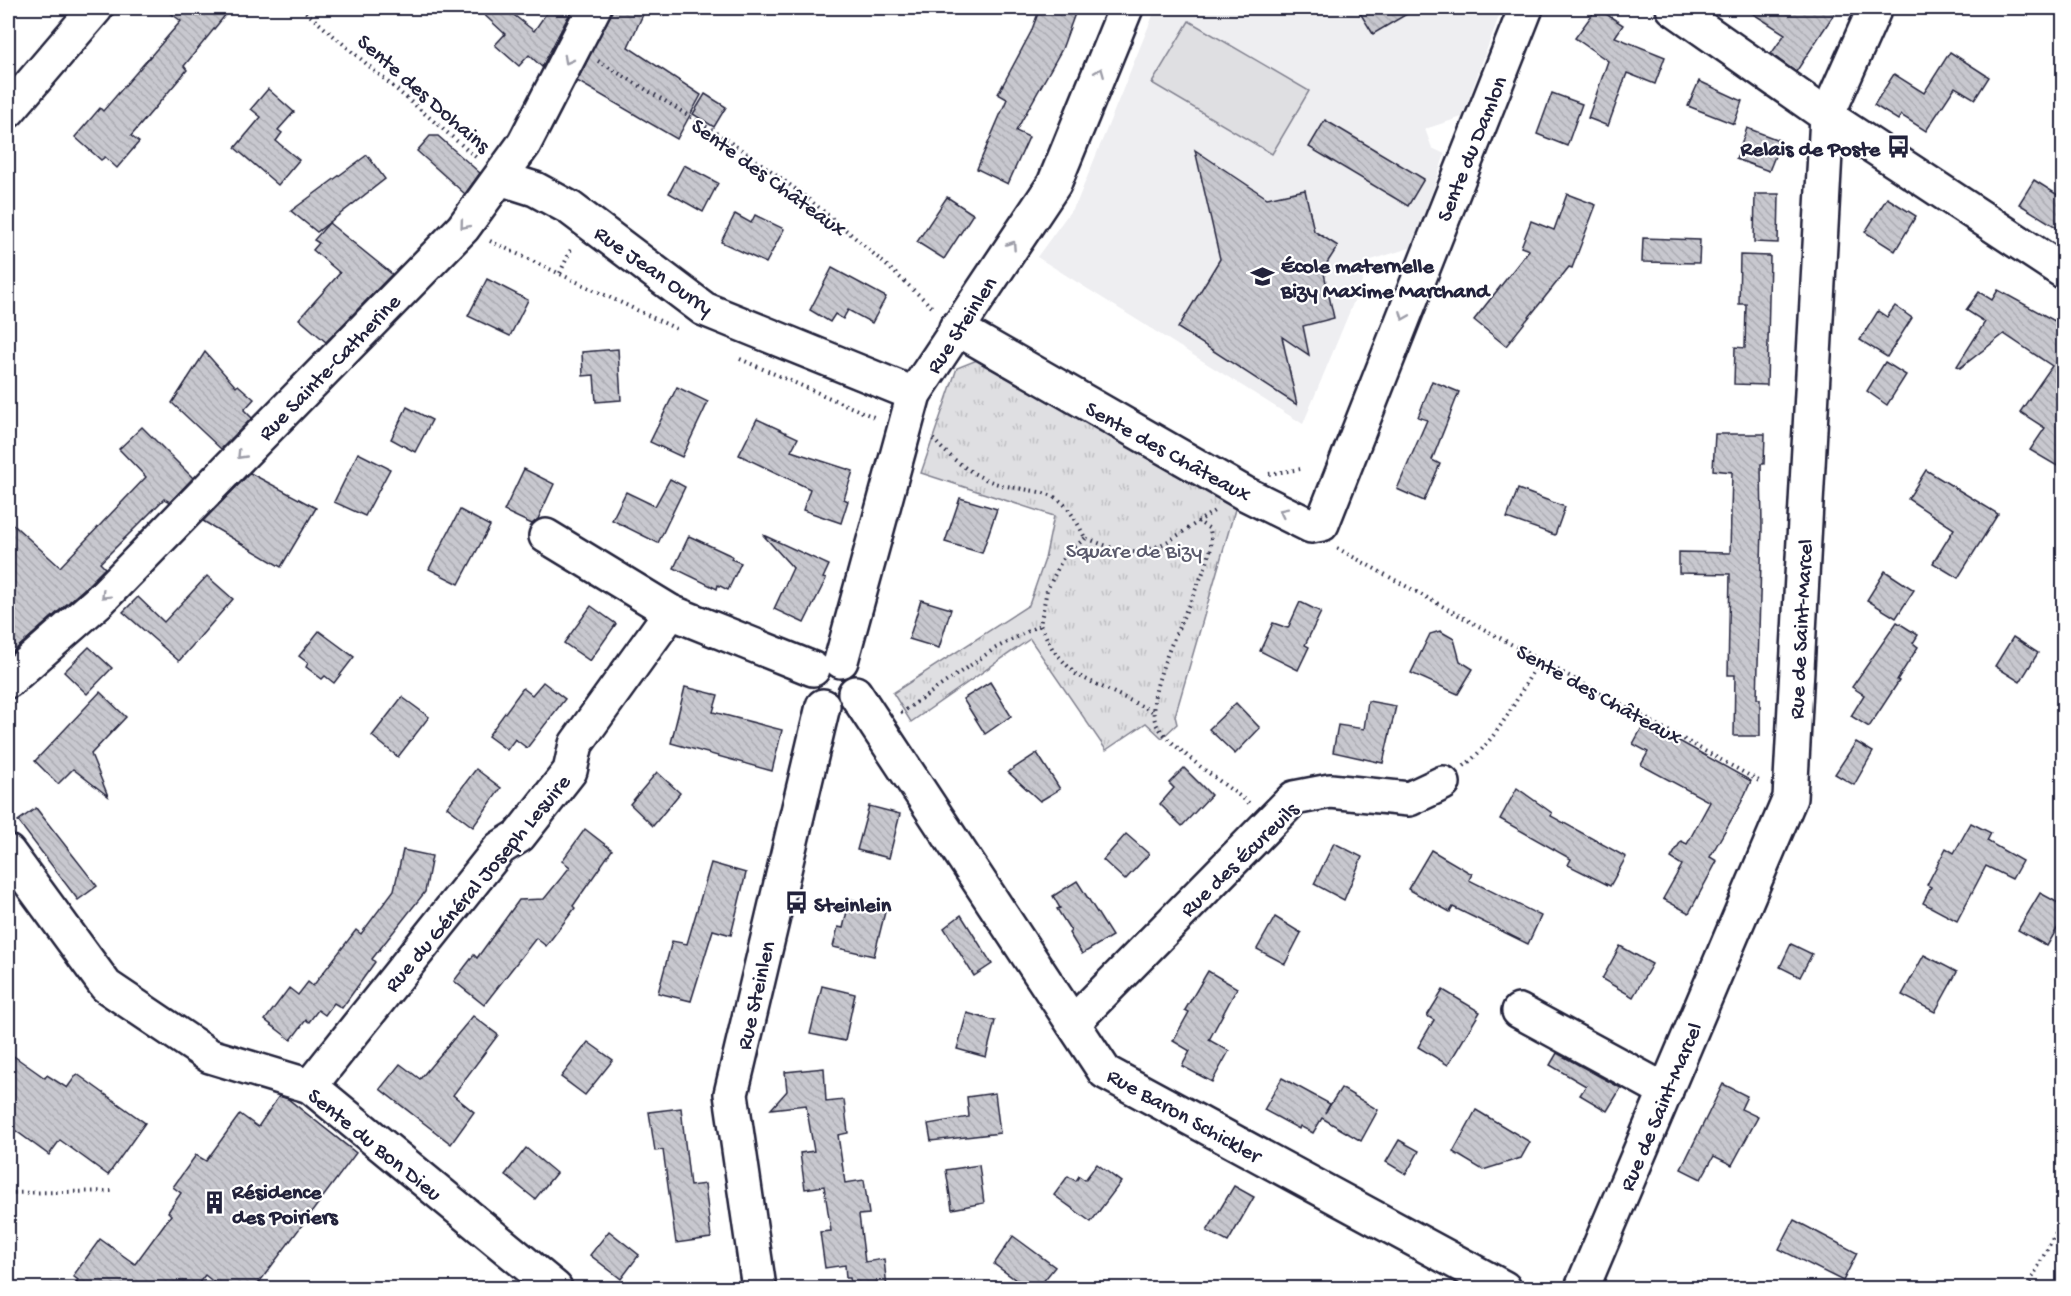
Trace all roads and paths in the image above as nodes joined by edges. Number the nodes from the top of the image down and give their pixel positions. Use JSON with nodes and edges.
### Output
{"nodes":[{"id":1,"x":96,"y":8,"type":"edge"},
{"id":2,"x":301,"y":8,"type":"edge"},
{"id":3,"x":594,"y":8,"type":"edge"},
{"id":4,"x":1126,"y":8,"type":"edge"},
{"id":5,"x":1526,"y":8,"type":"edge"},
{"id":6,"x":1673,"y":8,"type":"edge"},
{"id":7,"x":1875,"y":8,"type":"edge"},
{"id":8,"x":575,"y":47,"type":"junction"},
{"id":9,"x":8,"y":111,"type":"edge"},
{"id":10,"x":1827,"y":116,"type":"junction"},
{"id":11,"x":500,"y":178,"type":"junction"},
{"id":12,"x":463,"y":228,"type":"junction"},
{"id":13,"x":577,"y":237,"type":"dead end"},
{"id":14,"x":2064,"y":272,"type":"edge"},
{"id":15,"x":560,"y":273,"type":"junction"},
{"id":16,"x":956,"y":328,"type":"junction"},
{"id":17,"x":680,"y":331,"type":"dead end"},
{"id":18,"x":734,"y":356,"type":"dead end"},
{"id":19,"x":914,"y":394,"type":"junction"},
{"id":20,"x":904,"y":430,"type":"junction"},
{"id":21,"x":1301,"y":469,"type":"dead end"},
{"id":22,"x":1244,"y":493,"type":"junction"},
{"id":23,"x":1197,"y":521,"type":"junction"},
{"id":24,"x":1322,"y":524,"type":"junction"},
{"id":25,"x":546,"y":536,"type":"dead end"},
{"id":26,"x":1085,"y":538,"type":"junction"},
{"id":27,"x":671,"y":612,"type":"junction"},
{"id":28,"x":1040,"y":625,"type":"junction"},
{"id":29,"x":1539,"y":660,"type":"junction"},
{"id":30,"x":827,"y":665,"type":"junction"},
{"id":31,"x":8,"y":681,"type":"edge"},
{"id":32,"x":855,"y":693,"type":"junction"},
{"id":33,"x":823,"y":706,"type":"junction"},
{"id":34,"x":1152,"y":711,"type":"junction"},
{"id":35,"x":879,"y":728,"type":"junction"},
{"id":36,"x":1443,"y":783,"type":"joint"},
{"id":37,"x":1790,"y":798,"type":"junction"},
{"id":38,"x":1271,"y":821,"type":"junction"},
{"id":39,"x":8,"y":852,"type":"edge"},
{"id":40,"x":1519,"y":1011,"type":"dead end"},
{"id":41,"x":1073,"y":1023,"type":"junction"},
{"id":42,"x":310,"y":1086,"type":"junction"},
{"id":43,"x":1666,"y":1091,"type":"junction"},
{"id":44,"x":116,"y":1191,"type":"dead end"},
{"id":45,"x":8,"y":1193,"type":"edge"},
{"id":46,"x":2064,"y":1217,"type":"edge"},
{"id":47,"x":555,"y":1288,"type":"edge"},
{"id":48,"x":759,"y":1288,"type":"edge"},
{"id":49,"x":1504,"y":1288,"type":"edge"},
{"id":50,"x":1582,"y":1288,"type":"edge"},
{"id":51,"x":2027,"y":1288,"type":"edge"}],
"edges":[{"from":1,"to":9,"type":"street"},
{"from":2,"to":11,"type":"path","name":"Sente des Dohains"},
{"from":3,"to":8,"type":"street","name":"Rue Sainte-Catherine"},
{"from":16,"to":4,"type":"street","name":"Rue Steinlen","one_way":true},
{"from":5,"to":24,"type":"street","name":"Sente du Damlon","one_way":true},
{"from":6,"to":10,"type":"street"},
{"from":7,"to":10,"type":"street"},
{"from":8,"to":11,"type":"street","name":"Rue Sainte-Catherine","one_way":true},
{"from":8,"to":16,"type":"path","name":"Sente des Châteaux"},
{"from":10,"to":14,"type":"street"},
{"from":10,"to":37,"type":"street","name":"Rue de Saint-Marcel"},
{"from":11,"to":12,"type":"street","name":"Rue Sainte-Catherine","one_way":true},
{"from":11,"to":19,"type":"street","name":"Rue Jean Ourry"},
{"from":12,"to":15,"type":"path"},
{"from":12,"to":31,"type":"street","name":"Rue Sainte-Catherine","one_way":true},
{"from":13,"to":15,"type":"path"},
{"from":15,"to":17,"type":"path"},
{"from":16,"to":19,"type":"street","name":"Rue Steinlen"},
{"from":16,"to":22,"type":"street","name":"Sente des Châteaux"},
{"from":18,"to":20,"type":"path"},
{"from":19,"to":20,"type":"street","name":"Rue Steinlen"},
{"from":20,"to":26,"type":"path"},
{"from":20,"to":30,"type":"street","name":"Rue Steinlen"},
{"from":21,"to":22,"type":"path"},
{"from":22,"to":23,"type":"path"},
{"from":24,"to":22,"type":"street","name":"Sente des Châteaux","one_way":true},
{"from":23,"to":26,"type":"path"},
{"from":23,"to":34,"type":"path"},
{"from":24,"to":29,"type":"path","name":"Sente des Châteaux"},
{"from":25,"to":27,"type":"street"},
{"from":26,"to":28,"type":"path"},
{"from":27,"to":30,"type":"street"},
{"from":27,"to":42,"type":"street","name":"Rue du Général Joseph Lesuire"},
{"from":28,"to":34,"type":"path"},
{"from":28,"to":35,"type":"path"},
{"from":29,"to":36,"type":"path"},
{"from":29,"to":37,"type":"path","name":"Sente des Châteaux"},
{"from":30,"to":32,"type":"street"},
{"from":30,"to":33,"type":"street"},
{"from":32,"to":33,"type":"street"},
{"from":32,"to":35,"type":"street","name":"Rue Baron Schickler"},
{"from":33,"to":48,"type":"street","name":"Rue Steinlen"},
{"from":34,"to":38,"type":"path"},
{"from":35,"to":41,"type":"street","name":"Rue Baron Schickler"},
{"from":36,"to":38,"type":"street","name":"Rue des Écureuils"},
{"from":37,"to":43,"type":"street","name":"Rue de Saint-Marcel"},
{"from":38,"to":41,"type":"street","name":"Rue des Écureuils"},
{"from":39,"to":42,"type":"street","name":"Sente du Bon Dieu"},
{"from":40,"to":43,"type":"street"},
{"from":41,"to":49,"type":"street","name":"Rue Baron Schickler"},
{"from":42,"to":47,"type":"street","name":"Sente du Bon Dieu"},
{"from":43,"to":50,"type":"street","name":"Rue de Saint-Marcel"},
{"from":44,"to":45,"type":"path"},
{"from":46,"to":51,"type":"path"}]}
